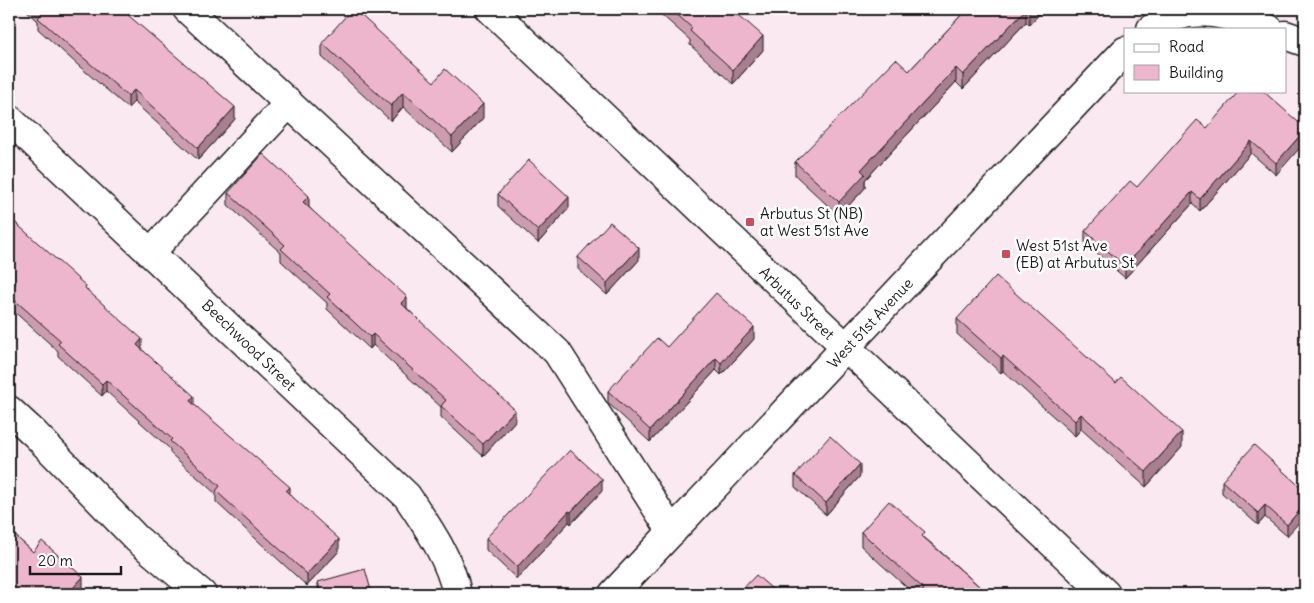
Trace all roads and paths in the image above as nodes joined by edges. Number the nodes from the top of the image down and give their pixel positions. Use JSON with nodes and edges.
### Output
{"nodes":[{"id":1,"x":187,"y":9,"type":"edge"},
{"id":2,"x":490,"y":9,"type":"edge"},
{"id":3,"x":1153,"y":28,"type":"edge"},
{"id":4,"x":1266,"y":28,"type":"edge"},
{"id":5,"x":1286,"y":35,"type":"edge"},
{"id":6,"x":1305,"y":42,"type":"edge"},
{"id":7,"x":1124,"y":52,"type":"edge"},
{"id":8,"x":289,"y":103,"type":"junction"},
{"id":9,"x":9,"y":119,"type":"edge"},
{"id":10,"x":151,"y":252,"type":"junction"},
{"id":11,"x":846,"y":349,"type":"junction"},
{"id":12,"x":9,"y":410,"type":"edge"},
{"id":13,"x":672,"y":532,"type":"junction"},
{"id":14,"x":202,"y":594,"type":"edge"},
{"id":15,"x":457,"y":594,"type":"edge"},
{"id":16,"x":614,"y":594,"type":"edge"},
{"id":17,"x":1106,"y":594,"type":"edge"}],
"edges":[{"from":1,"to":8,"type":"street"},
{"from":2,"to":11,"type":"street","name":"Arbutus Street"},
{"from":3,"to":4,"type":"street"},
{"from":5,"to":6,"type":"street"},
{"from":7,"to":11,"type":"street","name":"West 51st Avenue"},
{"from":8,"to":10,"type":"street"},
{"from":8,"to":13,"type":"street"},
{"from":9,"to":10,"type":"street","name":"Beechwood Street"},
{"from":10,"to":15,"type":"street","name":"Beechwood Street"},
{"from":11,"to":13,"type":"street","name":"West 51st Avenue"},
{"from":11,"to":17,"type":"street","name":"Arbutus Street"},
{"from":12,"to":14,"type":"street"},
{"from":13,"to":16,"type":"street","name":"West 51st Avenue"}]}
